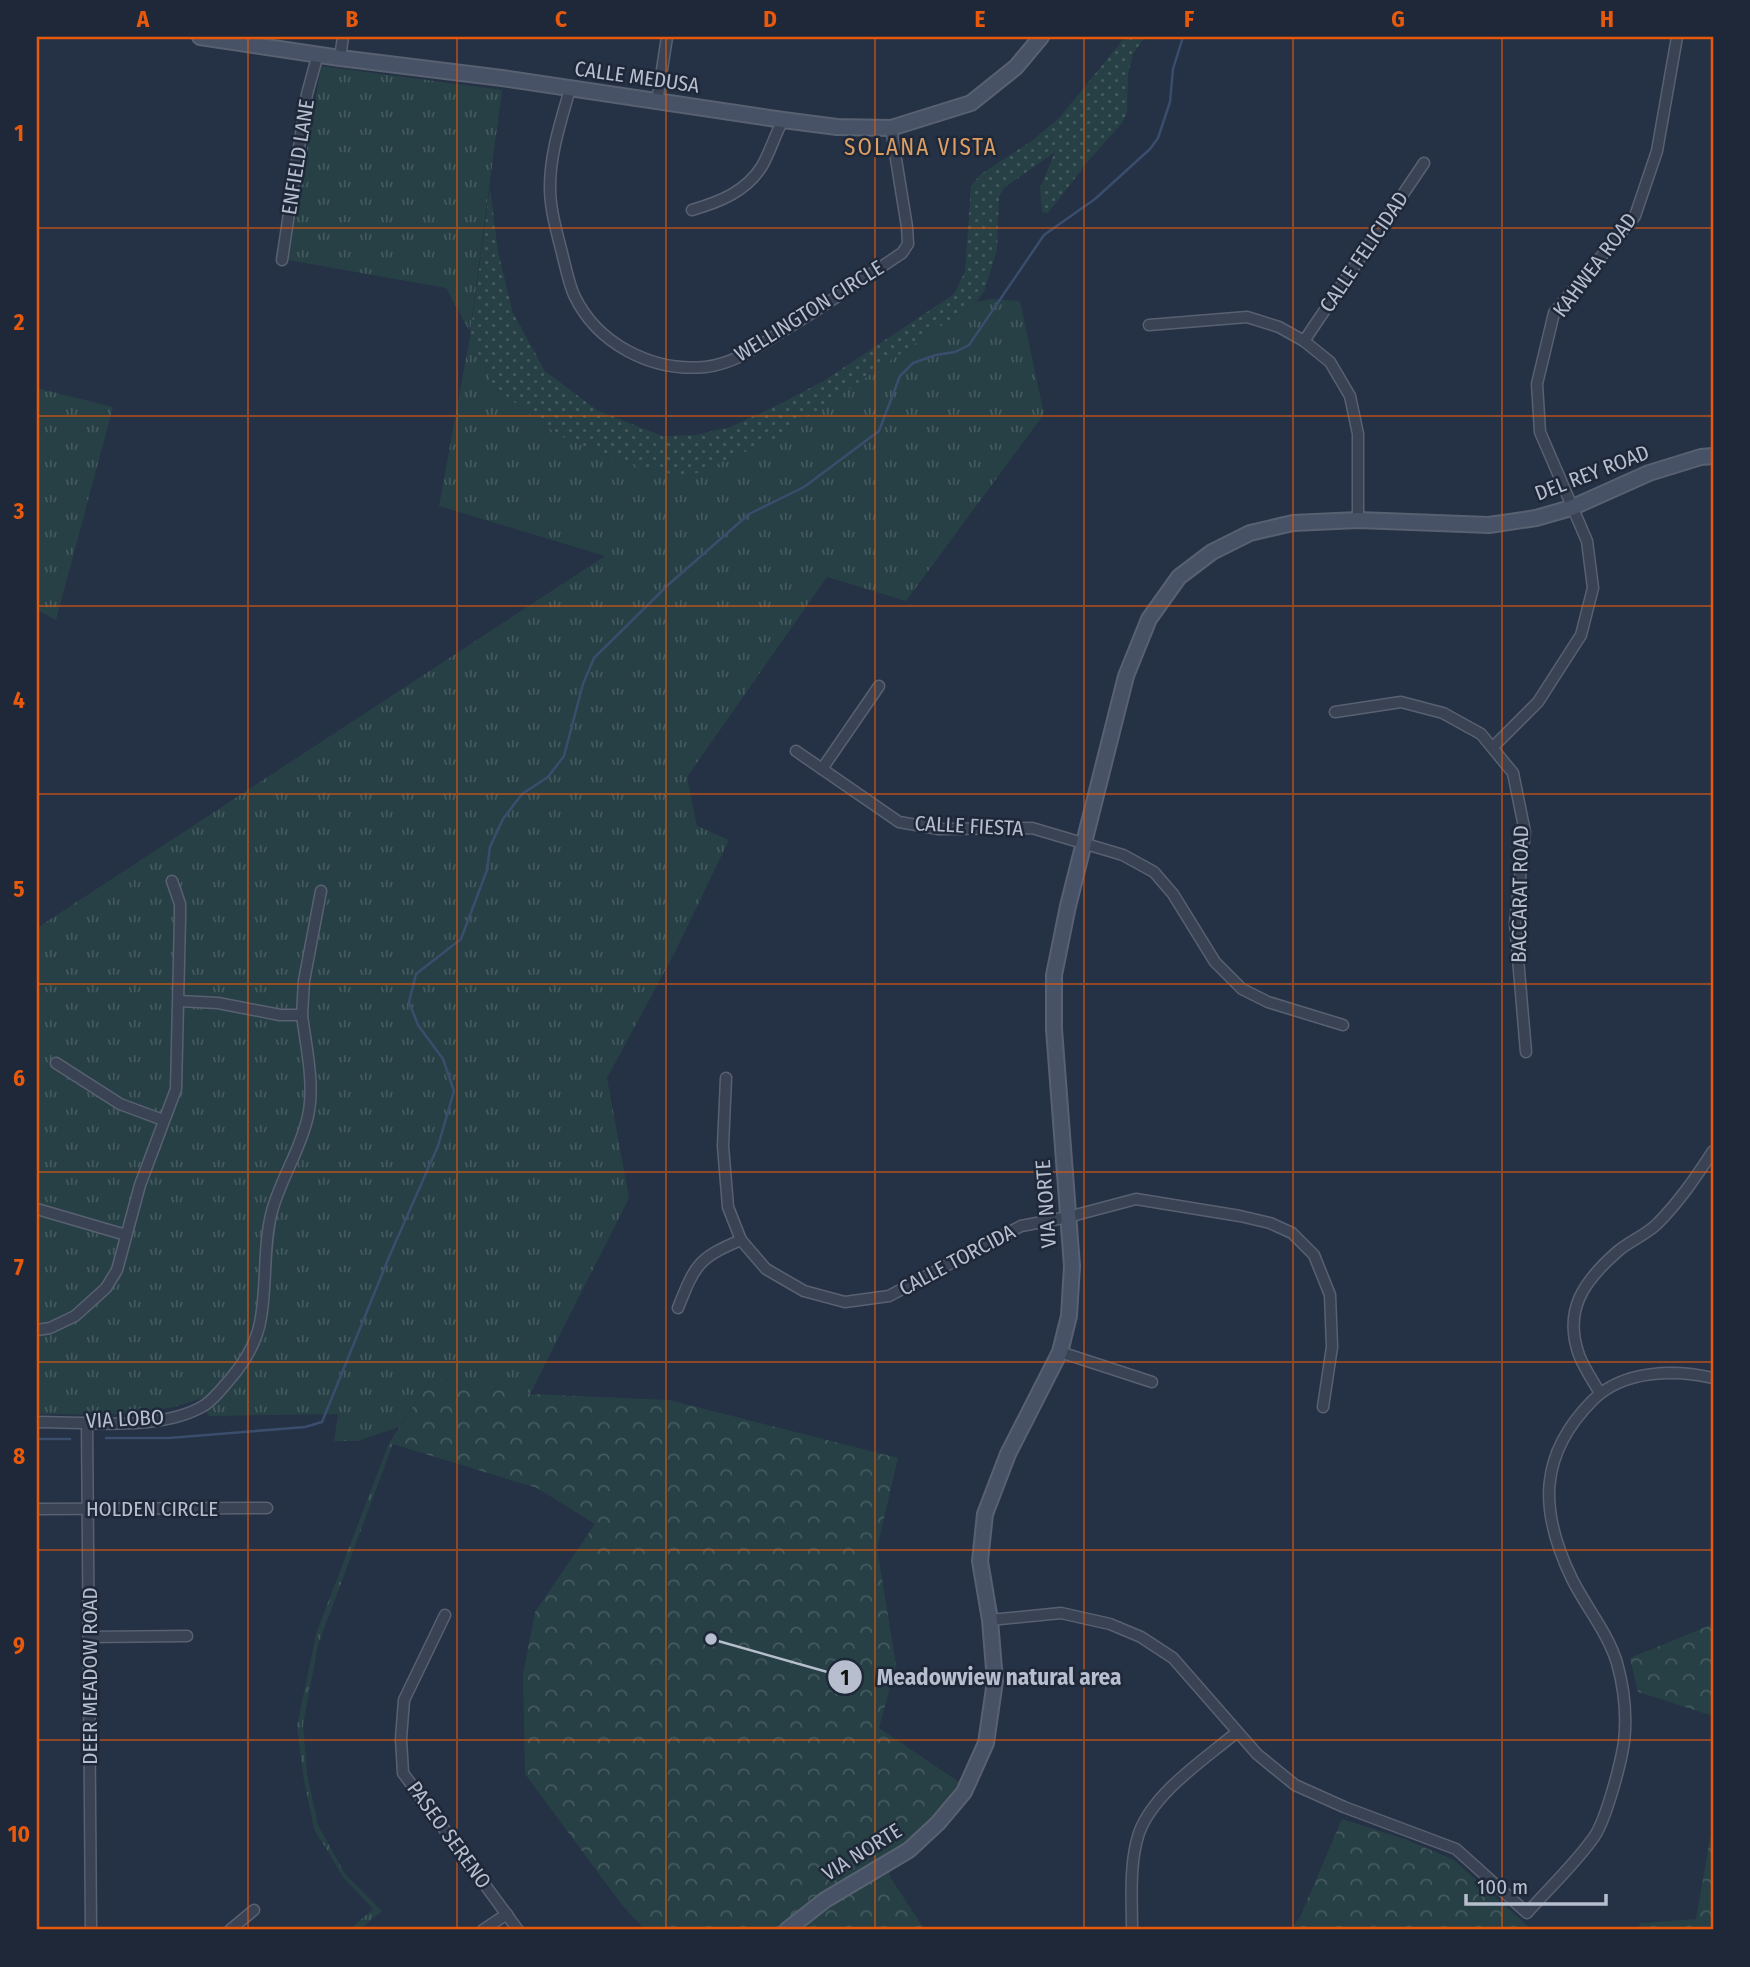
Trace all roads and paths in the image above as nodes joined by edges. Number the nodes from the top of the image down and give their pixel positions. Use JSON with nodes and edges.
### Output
{"nodes":[{"id":1,"x":200,"y":37,"type":"edge"},
{"id":2,"x":343,"y":37,"type":"edge"},
{"id":3,"x":667,"y":37,"type":"edge"},
{"id":4,"x":1041,"y":37,"type":"edge"},
{"id":5,"x":1677,"y":37,"type":"edge"},
{"id":6,"x":268,"y":42,"type":"edge"},
{"id":7,"x":318,"y":54,"type":"junction"},
{"id":8,"x":340,"y":58,"type":"junction"},
{"id":9,"x":570,"y":89,"type":"junction"},
{"id":10,"x":657,"y":102,"type":"junction"},
{"id":11,"x":783,"y":120,"type":"junction"},
{"id":12,"x":891,"y":128,"type":"junction"},
{"id":13,"x":1424,"y":163,"type":"dead end"},
{"id":14,"x":692,"y":210,"type":"dead end"},
{"id":15,"x":282,"y":260,"type":"dead end"},
{"id":16,"x":1149,"y":325,"type":"dead end"},
{"id":17,"x":1304,"y":341,"type":"junction"},
{"id":18,"x":1713,"y":456,"type":"edge"},
{"id":19,"x":1571,"y":508,"type":"junction"},
{"id":20,"x":1357,"y":520,"type":"junction"},
{"id":21,"x":879,"y":686,"type":"dead end"},
{"id":22,"x":1335,"y":712,"type":"dead end"},
{"id":23,"x":1493,"y":747,"type":"junction"},
{"id":24,"x":796,"y":751,"type":"dead end"},
{"id":25,"x":822,"y":769,"type":"junction"},
{"id":26,"x":1084,"y":843,"type":"junction"},
{"id":27,"x":172,"y":881,"type":"dead end"},
{"id":28,"x":321,"y":891,"type":"dead end"},
{"id":29,"x":179,"y":1001,"type":"junction"},
{"id":30,"x":302,"y":1015,"type":"junction"},
{"id":31,"x":1343,"y":1025,"type":"dead end"},
{"id":32,"x":1526,"y":1052,"type":"dead end"},
{"id":33,"x":56,"y":1063,"type":"dead end"},
{"id":34,"x":726,"y":1078,"type":"dead end"},
{"id":35,"x":163,"y":1121,"type":"junction"},
{"id":36,"x":1713,"y":1151,"type":"edge"},
{"id":37,"x":37,"y":1209,"type":"edge"},
{"id":38,"x":1068,"y":1217,"type":"junction"},
{"id":39,"x":127,"y":1234,"type":"junction"},
{"id":40,"x":741,"y":1240,"type":"junction"},
{"id":41,"x":678,"y":1308,"type":"dead end"},
{"id":42,"x":37,"y":1330,"type":"edge"},
{"id":43,"x":1060,"y":1352,"type":"junction"},
{"id":44,"x":1713,"y":1378,"type":"edge"},
{"id":45,"x":1152,"y":1382,"type":"dead end"},
{"id":46,"x":1600,"y":1393,"type":"junction"},
{"id":47,"x":1323,"y":1407,"type":"dead end"},
{"id":48,"x":37,"y":1422,"type":"edge"},
{"id":49,"x":88,"y":1422,"type":"junction"},
{"id":50,"x":267,"y":1508,"type":"dead end"},
{"id":51,"x":37,"y":1509,"type":"edge"},
{"id":52,"x":89,"y":1509,"type":"junction"},
{"id":53,"x":445,"y":1615,"type":"dead end"},
{"id":54,"x":990,"y":1620,"type":"junction"},
{"id":55,"x":187,"y":1636,"type":"dead end"},
{"id":56,"x":90,"y":1637,"type":"junction"},
{"id":57,"x":1237,"y":1732,"type":"junction"},
{"id":58,"x":254,"y":1910,"type":"dead end"},
{"id":59,"x":507,"y":1914,"type":"junction"},
{"id":60,"x":91,"y":1930,"type":"edge"},
{"id":61,"x":230,"y":1930,"type":"edge"},
{"id":62,"x":483,"y":1930,"type":"edge"},
{"id":63,"x":518,"y":1930,"type":"edge"},
{"id":64,"x":787,"y":1930,"type":"edge"},
{"id":65,"x":1132,"y":1930,"type":"edge"}],
"edges":[{"from":1,"to":6,"type":"street","name":"CALLE MEDUSA"},
{"from":2,"to":8,"type":"street"},
{"from":3,"to":10,"type":"street"},
{"from":4,"to":12,"type":"street","name":"CALLE MEDUSA"},
{"from":5,"to":19,"type":"street","name":"KAHWEA ROAD"},
{"from":6,"to":7,"type":"street","name":"CALLE MEDUSA"},
{"from":7,"to":8,"type":"street","name":"CALLE MEDUSA"},
{"from":7,"to":15,"type":"street","name":"ENFIELD LANE"},
{"from":8,"to":9,"type":"street","name":"CALLE MEDUSA"},
{"from":9,"to":10,"type":"street","name":"CALLE MEDUSA"},
{"from":9,"to":12,"type":"street","name":"WELLINGTON CIRCLE"},
{"from":10,"to":11,"type":"street","name":"CALLE MEDUSA"},
{"from":11,"to":12,"type":"street","name":"CALLE MEDUSA"},
{"from":11,"to":14,"type":"street"},
{"from":13,"to":17,"type":"street","name":"CALLE FELICIDAD"},
{"from":16,"to":17,"type":"street"},
{"from":17,"to":20,"type":"street"},
{"from":18,"to":19,"type":"street","name":"DEL REY ROAD"},
{"from":19,"to":20,"type":"street","name":"DEL REY ROAD"},
{"from":19,"to":23,"type":"street","name":"KAHWEA ROAD"},
{"from":20,"to":26,"type":"street","name":"VIA NORTE"},
{"from":21,"to":25,"type":"street"},
{"from":22,"to":23,"type":"street","name":"BACCARAT ROAD"},
{"from":23,"to":32,"type":"street","name":"BACCARAT ROAD"},
{"from":24,"to":25,"type":"street","name":"CALLE FIESTA"},
{"from":25,"to":26,"type":"street","name":"CALLE FIESTA"},
{"from":26,"to":31,"type":"street","name":"CALLE FIESTA"},
{"from":26,"to":38,"type":"street","name":"VIA NORTE"},
{"from":27,"to":29,"type":"street"},
{"from":28,"to":30,"type":"street"},
{"from":29,"to":30,"type":"street"},
{"from":29,"to":35,"type":"street"},
{"from":30,"to":49,"type":"street","name":"VIA LOBO"},
{"from":33,"to":35,"type":"street"},
{"from":34,"to":40,"type":"street","name":"CALLE TORCIDA"},
{"from":35,"to":39,"type":"street"},
{"from":36,"to":46,"type":"street"},
{"from":37,"to":39,"type":"street"},
{"from":38,"to":40,"type":"street","name":"CALLE TORCIDA"},
{"from":38,"to":43,"type":"street","name":"VIA NORTE"},
{"from":38,"to":47,"type":"street","name":"CALLE TORCIDA"},
{"from":39,"to":42,"type":"street"},
{"from":40,"to":41,"type":"street"},
{"from":43,"to":45,"type":"street"},
{"from":43,"to":54,"type":"street","name":"VIA NORTE"},
{"from":44,"to":46,"type":"street"},
{"from":46,"to":57,"type":"street"},
{"from":48,"to":49,"type":"street","name":"VIA LOBO"},
{"from":49,"to":52,"type":"street","name":"DEER MEADOW ROAD"},
{"from":50,"to":52,"type":"street","name":"HOLDEN CIRCLE"},
{"from":51,"to":52,"type":"street","name":"HOLDEN CIRCLE"},
{"from":52,"to":56,"type":"street","name":"DEER MEADOW ROAD"},
{"from":53,"to":59,"type":"street","name":"PASEO SERENO"},
{"from":54,"to":57,"type":"street"},
{"from":54,"to":64,"type":"street","name":"VIA NORTE"},
{"from":55,"to":56,"type":"street"},
{"from":56,"to":60,"type":"street","name":"DEER MEADOW ROAD"},
{"from":57,"to":65,"type":"street"},
{"from":58,"to":61,"type":"street"},
{"from":59,"to":62,"type":"street"},
{"from":59,"to":63,"type":"street","name":"PASEO SERENO"}]}
